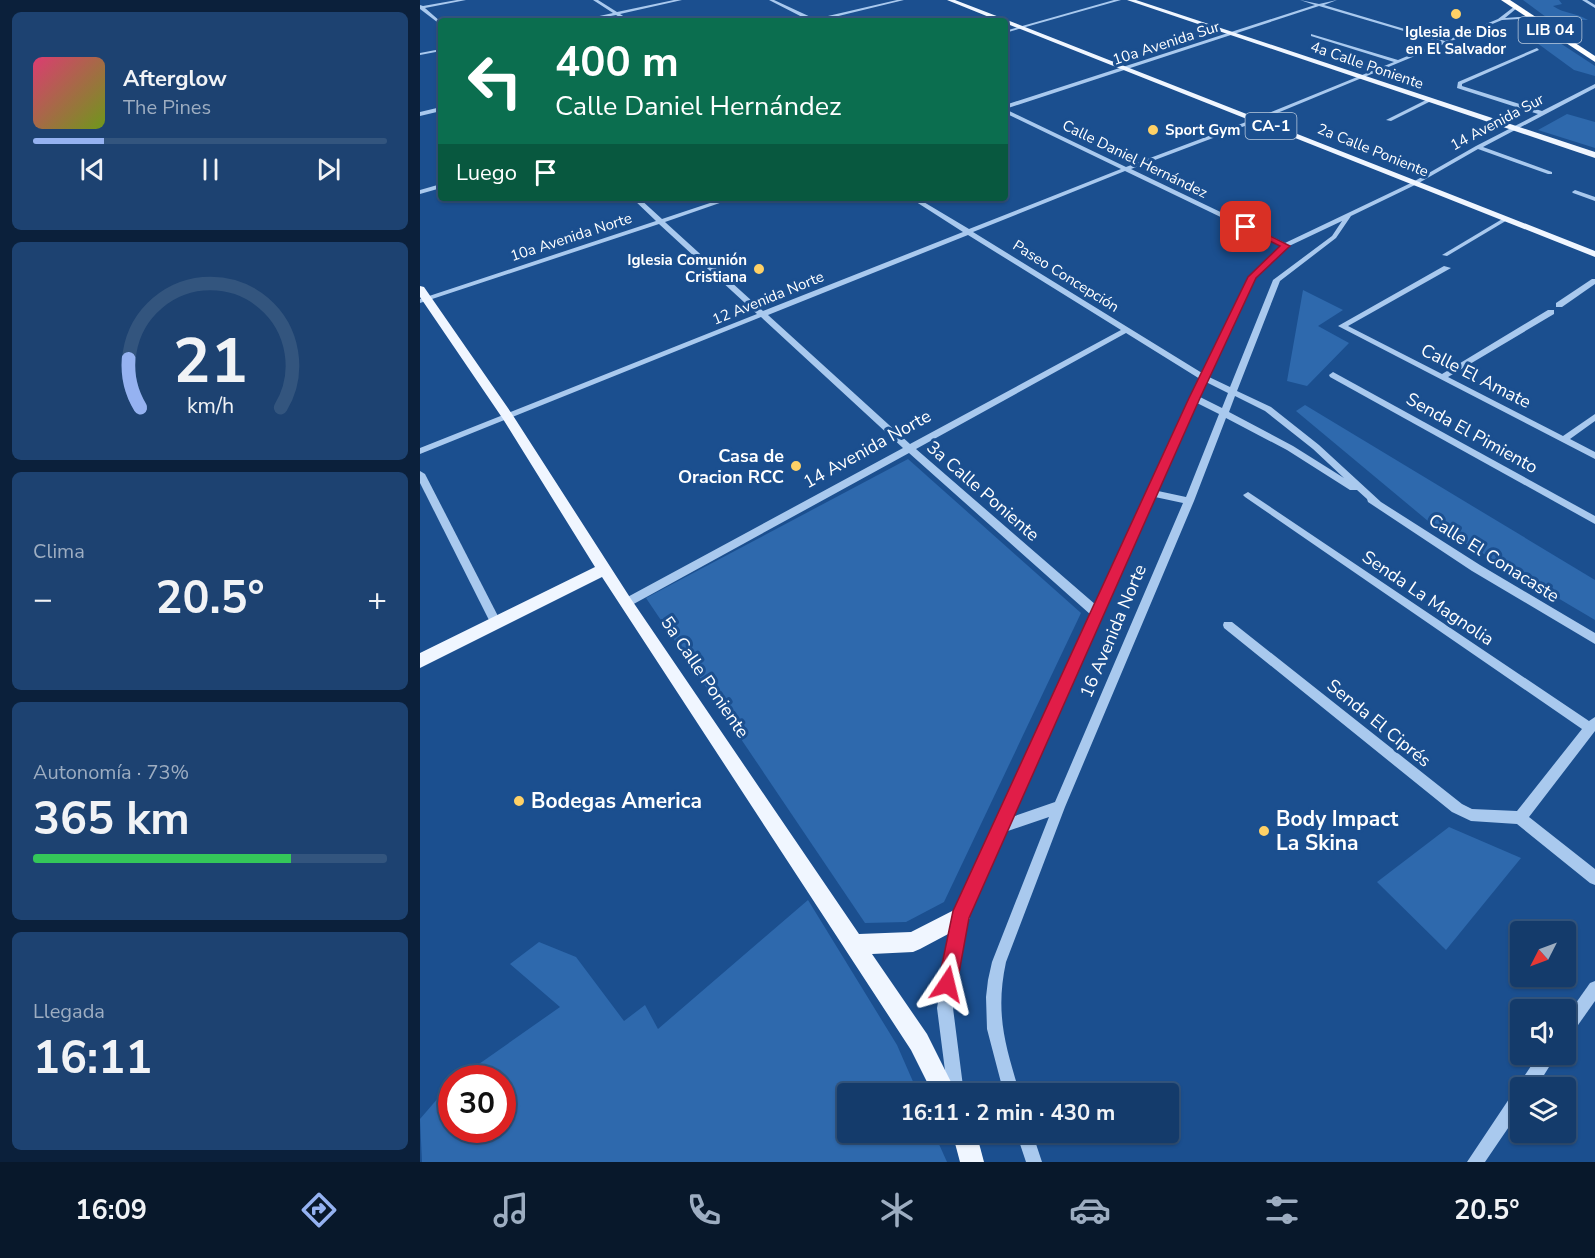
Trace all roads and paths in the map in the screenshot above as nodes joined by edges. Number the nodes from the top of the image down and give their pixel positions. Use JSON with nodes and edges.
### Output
{"nodes":[{"id":1,"x":464,"y":0,"type":"edge"},
{"id":2,"x":595,"y":0,"type":"edge"},
{"id":3,"x":680,"y":0,"type":"edge"},
{"id":4,"x":771,"y":0,"type":"edge"},
{"id":5,"x":902,"y":0,"type":"edge"},
{"id":6,"x":950,"y":0,"type":"edge"},
{"id":7,"x":1119,"y":0,"type":"edge"},
{"id":8,"x":1130,"y":0,"type":"edge"},
{"id":9,"x":1302,"y":0,"type":"edge"},
{"id":10,"x":1335,"y":0,"type":"edge"},
{"id":11,"x":1505,"y":0,"type":"edge"},
{"id":12,"x":1584,"y":0,"type":"edge"},
{"id":13,"x":1516,"y":3,"type":"edge"},
{"id":14,"x":1319,"y":5,"type":"junction"},
{"id":15,"x":421,"y":7,"type":"edge"},
{"id":16,"x":1595,"y":7,"type":"edge"},
{"id":17,"x":616,"y":13,"type":"junction"},
{"id":18,"x":593,"y":18,"type":"edge"},
{"id":19,"x":624,"y":18,"type":"edge"},
{"id":20,"x":808,"y":18,"type":"edge"},
{"id":21,"x":827,"y":18,"type":"edge"},
{"id":22,"x":997,"y":18,"type":"edge"},
{"id":23,"x":1500,"y":20,"type":"junction"},
{"id":24,"x":438,"y":21,"type":"edge"},
{"id":25,"x":1536,"y":21,"type":"junction"},
{"id":26,"x":1008,"y":22,"type":"edge"},
{"id":27,"x":1022,"y":28,"type":"junction"},
{"id":28,"x":1008,"y":31,"type":"edge"},
{"id":29,"x":1233,"y":34,"type":"junction"},
{"id":30,"x":1313,"y":35,"type":"dead end"},
{"id":31,"x":1445,"y":42,"type":"junction"},
{"id":32,"x":1537,"y":49,"type":"dead end"},
{"id":33,"x":438,"y":51,"type":"edge"},
{"id":34,"x":1595,"y":52,"type":"edge"},
{"id":35,"x":420,"y":54,"type":"edge"},
{"id":36,"x":1595,"y":60,"type":"edge"},
{"id":37,"x":1396,"y":61,"type":"junction"},
{"id":38,"x":1127,"y":69,"type":"junction"},
{"id":39,"x":1359,"y":77,"type":"junction"},
{"id":40,"x":1594,"y":86,"type":"edge"},
{"id":41,"x":1430,"y":100,"type":"junction"},
{"id":42,"x":1008,"y":109,"type":"edge"},
{"id":43,"x":438,"y":110,"type":"edge"},
{"id":44,"x":1008,"y":111,"type":"edge"},
{"id":45,"x":420,"y":114,"type":"edge"},
{"id":46,"x":1542,"y":114,"type":"junction"},
{"id":47,"x":1256,"y":120,"type":"junction"},
{"id":48,"x":1389,"y":120,"type":"dead end"},
{"id":49,"x":1514,"y":128,"type":"junction"},
{"id":50,"x":1478,"y":147,"type":"junction"},
{"id":51,"x":1595,"y":155,"type":"edge"},
{"id":52,"x":1126,"y":169,"type":"junction"},
{"id":53,"x":1550,"y":173,"type":"dead end"},
{"id":54,"x":1415,"y":183,"type":"junction"},
{"id":55,"x":438,"y":187,"type":"edge"},
{"id":56,"x":420,"y":192,"type":"edge"},
{"id":57,"x":1575,"y":192,"type":"dead end"},
{"id":58,"x":1595,"y":199,"type":"edge"},
{"id":59,"x":638,"y":201,"type":"edge"},
{"id":60,"x":722,"y":201,"type":"edge"},
{"id":61,"x":918,"y":201,"type":"edge"},
{"id":62,"x":1349,"y":215,"type":"junction"},
{"id":63,"x":1506,"y":219,"type":"junction"},
{"id":64,"x":661,"y":221,"type":"junction"},
{"id":65,"x":969,"y":232,"type":"junction"},
{"id":66,"x":1286,"y":246,"type":"junction"},
{"id":67,"x":1595,"y":254,"type":"edge"},
{"id":68,"x":1445,"y":255,"type":"dead end"},
{"id":69,"x":1447,"y":268,"type":"dead end"},
{"id":70,"x":1595,"y":281,"type":"edge"},
{"id":71,"x":422,"y":296,"type":"edge"},
{"id":72,"x":1559,"y":305,"type":"dead end"},
{"id":73,"x":1551,"y":312,"type":"dead end"},
{"id":74,"x":763,"y":315,"type":"junction"},
{"id":75,"x":1127,"y":330,"type":"junction"},
{"id":76,"x":1333,"y":375,"type":"dead end"},
{"id":77,"x":1443,"y":377,"type":"junction"},
{"id":78,"x":1204,"y":378,"type":"junction"},
{"id":79,"x":1233,"y":393,"type":"junction"},
{"id":80,"x":1195,"y":398,"type":"junction"},
{"id":81,"x":1225,"y":414,"type":"junction"},
{"id":82,"x":508,"y":417,"type":"junction"},
{"id":83,"x":1595,"y":417,"type":"edge"},
{"id":84,"x":1563,"y":440,"type":"junction"},
{"id":85,"x":909,"y":448,"type":"junction"},
{"id":86,"x":420,"y":451,"type":"edge"},
{"id":87,"x":1595,"y":456,"type":"edge"},
{"id":88,"x":420,"y":474,"type":"edge"},
{"id":89,"x":1152,"y":493,"type":"junction"},
{"id":90,"x":1248,"y":495,"type":"dead end"},
{"id":91,"x":1189,"y":501,"type":"junction"},
{"id":92,"x":1376,"y":502,"type":"junction"},
{"id":93,"x":1595,"y":520,"type":"edge"},
{"id":94,"x":605,"y":569,"type":"junction"},
{"id":95,"x":626,"y":603,"type":"junction"},
{"id":96,"x":1098,"y":614,"type":"junction"},
{"id":97,"x":496,"y":623,"type":"junction"},
{"id":98,"x":1228,"y":625,"type":"dead end"},
{"id":99,"x":1595,"y":639,"type":"edge"},
{"id":100,"x":420,"y":661,"type":"edge"},
{"id":101,"x":1593,"y":725,"type":"edge"},
{"id":102,"x":1059,"y":807,"type":"junction"},
{"id":103,"x":1520,"y":818,"type":"junction"},
{"id":104,"x":1002,"y":827,"type":"junction"},
{"id":105,"x":1595,"y":878,"type":"edge"},
{"id":106,"x":960,"y":917,"type":"junction"},
{"id":107,"x":854,"y":944,"type":"junction"},
{"id":108,"x":1595,"y":988,"type":"edge"},
{"id":109,"x":1576,"y":1016,"type":"edge"},
{"id":110,"x":940,"y":1083,"type":"edge"},
{"id":111,"x":955,"y":1083,"type":"edge"},
{"id":112,"x":1009,"y":1083,"type":"edge"},
{"id":113,"x":1510,"y":1111,"type":"edge"},
{"id":114,"x":967,"y":1143,"type":"edge"},
{"id":115,"x":1028,"y":1143,"type":"edge"},
{"id":116,"x":972,"y":1162,"type":"edge"},
{"id":117,"x":1034,"y":1162,"type":"edge"},
{"id":118,"x":1475,"y":1162,"type":"edge"}],
"edges":[{"from":1,"to":15,"type":"street"},
{"from":2,"to":17,"type":"street"},
{"from":3,"to":17,"type":"street"},
{"from":4,"to":20,"type":"street"},
{"from":5,"to":21,"type":"street"},
{"from":6,"to":22,"type":"main road","name":"2a Calle Poniente","number":"CA-1"},
{"from":7,"to":27,"type":"street"},
{"from":8,"to":29,"type":"main road","name":"4a Calle Poniente"},
{"from":9,"to":14,"type":"street"},
{"from":10,"to":14,"type":"street","name":"10a Avenida Sur"},
{"from":11,"to":13,"type":"highway","number":"LIB 04"},
{"from":12,"to":16,"type":"street"},
{"from":13,"to":23,"type":"street"},
{"from":13,"to":25,"type":"highway","number":"LIB 04"},
{"from":13,"to":34,"type":"highway","number":"LIB 04"},
{"from":14,"to":29,"type":"street","name":"10a Avenida Sur"},
{"from":14,"to":31,"type":"street"},
{"from":15,"to":24,"type":"street"},
{"from":17,"to":18,"type":"street"},
{"from":17,"to":19,"type":"street"},
{"from":23,"to":25,"type":"street"},
{"from":23,"to":31,"type":"street","name":"12 Avenida Norte"},
{"from":25,"to":36,"type":"highway","number":"LIB 04"},
{"from":26,"to":27,"type":"main road","name":"2a Calle Poniente","number":"CA-1"},
{"from":27,"to":28,"type":"street"},
{"from":27,"to":38,"type":"main road","name":"2a Calle Poniente","number":"CA-1"},
{"from":29,"to":38,"type":"street","name":"10a Avenida Sur"},
{"from":29,"to":39,"type":"main road","name":"4a Calle Poniente"},
{"from":30,"to":37,"type":"street"},
{"from":31,"to":37,"type":"street","name":"12 Avenida Norte"},
{"from":32,"to":46,"type":"street"},
{"from":33,"to":35,"type":"street"},
{"from":37,"to":39,"type":"street","name":"12 Avenida Norte"},
{"from":38,"to":42,"type":"street","name":"10a Avenida Sur"},
{"from":38,"to":47,"type":"main road","name":"2a Calle Poniente","number":"CA-1"},
{"from":39,"to":41,"type":"main road","name":"4a Calle Poniente"},
{"from":39,"to":47,"type":"street","name":"12 Avenida Norte"},
{"from":40,"to":46,"type":"street","name":"14 Avenida Sur"},
{"from":41,"to":48,"type":"street"},
{"from":41,"to":49,"type":"main road","name":"4a Calle Poniente"},
{"from":43,"to":45,"type":"street"},
{"from":44,"to":52,"type":"street","name":"Calle Daniel Hernández"},
{"from":46,"to":49,"type":"street","name":"14 Avenida Sur"},
{"from":47,"to":52,"type":"street","name":"12 Avenida Norte"},
{"from":47,"to":54,"type":"main road","name":"2a Calle Poniente","number":"CA-1"},
{"from":49,"to":50,"type":"street","name":"14 Avenida Sur"},
{"from":49,"to":51,"type":"main road","name":"4a Calle Poniente"},
{"from":50,"to":53,"type":"street"},
{"from":50,"to":54,"type":"street","name":"14 Avenida Sur"},
{"from":52,"to":65,"type":"street","name":"12 Avenida Norte"},
{"from":52,"to":66,"type":"street","name":"Calle Daniel Hernández"},
{"from":54,"to":62,"type":"street","name":"14 Avenida Sur"},
{"from":54,"to":63,"type":"main road","name":"2a Calle Poniente","number":"CA-1"},
{"from":55,"to":56,"type":"street"},
{"from":57,"to":58,"type":"street"},
{"from":59,"to":64,"type":"street","name":"3a Calle Poniente"},
{"from":60,"to":64,"type":"street","name":"10a Avenida Norte"},
{"from":61,"to":65,"type":"street","name":"Paseo Concepción"},
{"from":62,"to":66,"type":"street","name":"14 Avenida Sur"},
{"from":62,"to":79,"type":"street","name":"16 Avenida Norte"},
{"from":63,"to":67,"type":"main road","name":"2a Calle Poniente","number":"CA-1"},
{"from":63,"to":68,"type":"street"},
{"from":64,"to":71,"type":"street","name":"10a Avenida Norte"},
{"from":64,"to":74,"type":"street","name":"3a Calle Poniente"},
{"from":65,"to":74,"type":"street","name":"12 Avenida Norte"},
{"from":65,"to":75,"type":"street","name":"Paseo Concepción"},
{"from":66,"to":78,"type":"street","name":"16 Avenida Norte"},
{"from":69,"to":77,"type":"street","name":"Calle El Amate"},
{"from":70,"to":72,"type":"street"},
{"from":71,"to":82,"type":"main road","name":"5a Calle Poniente"},
{"from":73,"to":77,"type":"street"},
{"from":74,"to":82,"type":"street","name":"12 Avenida Norte"},
{"from":74,"to":85,"type":"street","name":"3a Calle Poniente"},
{"from":75,"to":78,"type":"street","name":"Paseo Concepción"},
{"from":75,"to":85,"type":"street","name":"14 Avenida Norte"},
{"from":76,"to":93,"type":"street","name":"Senda El Pimiento"},
{"from":77,"to":84,"type":"street","name":"Calle El Amate"},
{"from":78,"to":79,"type":"street","name":"Calle El Conacaste"},
{"from":78,"to":80,"type":"street","name":"16 Avenida Norte"},
{"from":79,"to":81,"type":"street","name":"16 Avenida Norte"},
{"from":79,"to":92,"type":"street","name":"Calle El Conacaste"},
{"from":80,"to":81,"type":"street","name":"Calle El Conacaste"},
{"from":80,"to":89,"type":"street","name":"16 Avenida Norte"},
{"from":81,"to":91,"type":"street","name":"16 Avenida Norte"},
{"from":81,"to":92,"type":"street","name":"Calle El Conacaste"},
{"from":82,"to":86,"type":"street","name":"12 Avenida Norte"},
{"from":82,"to":94,"type":"main road","name":"5a Calle Poniente"},
{"from":83,"to":84,"type":"street"},
{"from":84,"to":87,"type":"street","name":"Calle El Amate"},
{"from":85,"to":95,"type":"street","name":"14 Avenida Norte"},
{"from":85,"to":96,"type":"street","name":"3a Calle Poniente"},
{"from":88,"to":97,"type":"street"},
{"from":89,"to":91,"type":"street"},
{"from":89,"to":96,"type":"street","name":"16 Avenida Norte"},
{"from":90,"to":101,"type":"street","name":"Senda La Magnolia"},
{"from":91,"to":102,"type":"street","name":"16 Avenida Norte"},
{"from":92,"to":99,"type":"street","name":"Calle El Conacaste"},
{"from":94,"to":95,"type":"main road","name":"5a Calle Poniente"},
{"from":94,"to":97,"type":"main road"},
{"from":95,"to":107,"type":"main road","name":"5a Calle Poniente"},
{"from":96,"to":104,"type":"street","name":"16 Avenida Norte"},
{"from":97,"to":100,"type":"main road"},
{"from":98,"to":103,"type":"street","name":"Senda El Ciprés"},
{"from":101,"to":103,"type":"street"},
{"from":102,"to":104,"type":"street"},
{"from":102,"to":112,"type":"street","name":"16 Avenida Norte"},
{"from":103,"to":105,"type":"street"},
{"from":104,"to":106,"type":"street","name":"16 Avenida Norte"},
{"from":106,"to":107,"type":"main road"},
{"from":106,"to":111,"type":"street","name":"16 Avenida Norte"},
{"from":107,"to":110,"type":"main road","name":"5a Calle Poniente"},
{"from":108,"to":109,"type":"street"},
{"from":113,"to":118,"type":"street"},
{"from":114,"to":116,"type":"main road"},
{"from":115,"to":117,"type":"street"}]}
